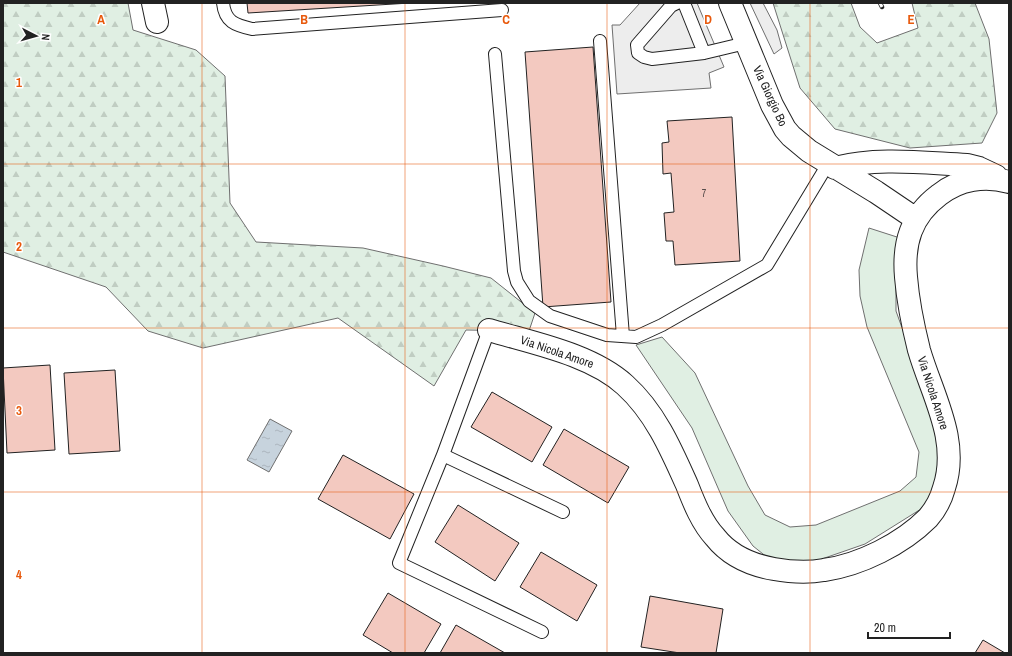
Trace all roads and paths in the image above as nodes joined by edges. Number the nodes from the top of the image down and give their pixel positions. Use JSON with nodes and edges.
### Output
{"nodes":[{"id":1,"x":223,"y":3,"type":"edge"},
{"id":2,"x":676,"y":3,"type":"edge"},
{"id":3,"x":684,"y":3,"type":"edge"},
{"id":4,"x":730,"y":3,"type":"edge"},
{"id":5,"x":502,"y":10,"type":"dead end"},
{"id":6,"x":600,"y":41,"type":"dead end"},
{"id":7,"x":746,"y":43,"type":"junction"},
{"id":8,"x":704,"y":53,"type":"junction"},
{"id":9,"x":495,"y":54,"type":"dead end"},
{"id":10,"x":832,"y":166,"type":"junction"},
{"id":11,"x":1007,"y":181,"type":"edge"},
{"id":12,"x":916,"y":219,"type":"junction"},
{"id":13,"x":489,"y":330,"type":"joint"},
{"id":14,"x":623,"y":336,"type":"junction"},
{"id":15,"x":443,"y":455,"type":"junction"},
{"id":16,"x":563,"y":512,"type":"dead end"},
{"id":17,"x":542,"y":632,"type":"dead end"}],
"edges":[{"from":1,"to":5,"type":"lane"},
{"from":2,"to":8,"type":"lane"},
{"from":3,"to":8,"type":"lane"},
{"from":4,"to":7,"type":"street","name":"Via Giorgio Bo"},
{"from":6,"to":14,"type":"lane"},
{"from":7,"to":8,"type":"lane"},
{"from":7,"to":10,"type":"street","name":"Via Giorgio Bo"},
{"from":9,"to":14,"type":"lane"},
{"from":10,"to":11,"type":"street"},
{"from":10,"to":12,"type":"street","name":"Via Giorgio Bo"},
{"from":10,"to":14,"type":"lane"},
{"from":11,"to":12,"type":"street","name":"Via Nicola Amore"},
{"from":12,"to":13,"type":"street","name":"Via Nicola Amore"},
{"from":13,"to":15,"type":"lane"},
{"from":15,"to":16,"type":"lane"},
{"from":15,"to":17,"type":"lane"}]}
